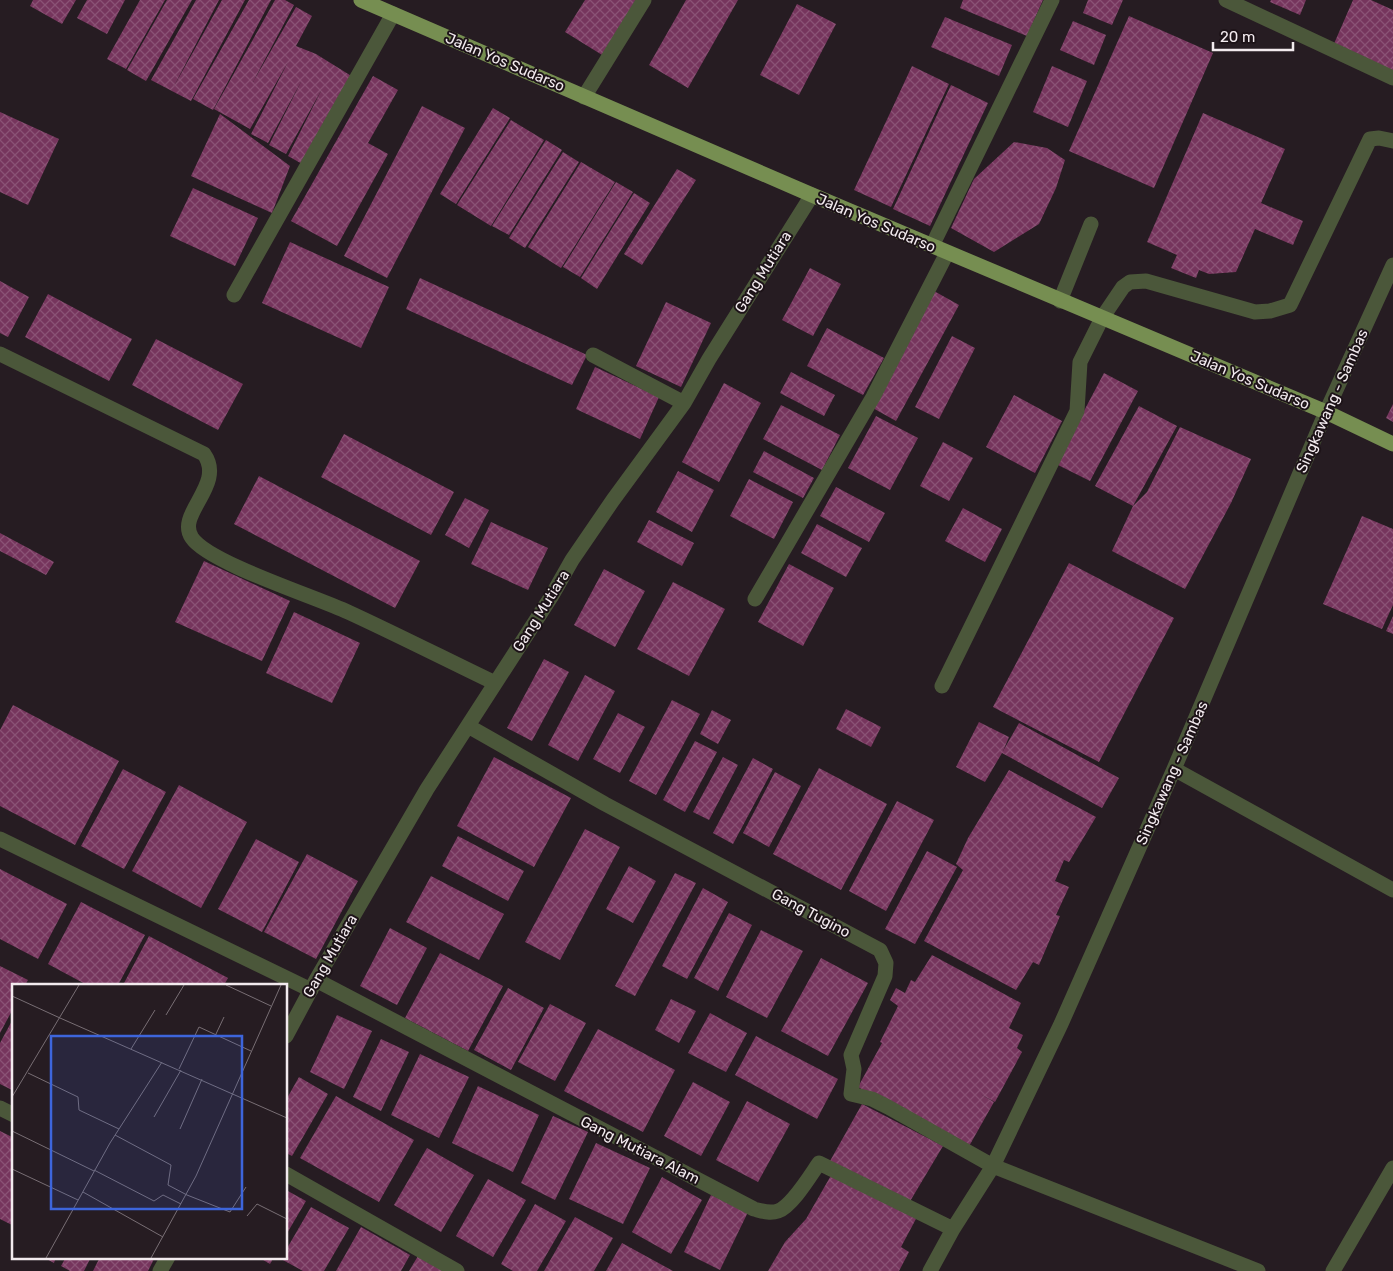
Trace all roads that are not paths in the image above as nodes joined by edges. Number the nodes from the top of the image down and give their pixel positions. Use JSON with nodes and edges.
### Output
{"nodes":[{"id":1,"x":361,"y":0,"type":"edge"},
{"id":2,"x":644,"y":0,"type":"edge"},
{"id":3,"x":1052,"y":0,"type":"edge"},
{"id":4,"x":1226,"y":0,"type":"edge"},
{"id":5,"x":393,"y":14,"type":"junction"},
{"id":6,"x":1393,"y":78,"type":"edge"},
{"id":7,"x":584,"y":97,"type":"junction"},
{"id":8,"x":1393,"y":141,"type":"edge"},
{"id":9,"x":812,"y":195,"type":"junction"},
{"id":10,"x":1091,"y":224,"type":"dead end"},
{"id":11,"x":932,"y":246,"type":"junction"},
{"id":12,"x":947,"y":253,"type":"junction"},
{"id":13,"x":1393,"y":265,"type":"edge"},
{"id":14,"x":234,"y":295,"type":"dead end"},
{"id":15,"x":1060,"y":301,"type":"junction"},
{"id":16,"x":1102,"y":318,"type":"junction"},
{"id":17,"x":0,"y":354,"type":"edge"},
{"id":18,"x":593,"y":355,"type":"dead end"},
{"id":19,"x":684,"y":403,"type":"junction"},
{"id":20,"x":1326,"y":412,"type":"junction"},
{"id":21,"x":1393,"y":444,"type":"edge"},
{"id":22,"x":755,"y":599,"type":"dead end"},
{"id":23,"x":496,"y":683,"type":"junction"},
{"id":24,"x":942,"y":686,"type":"dead end"},
{"id":25,"x":468,"y":726,"type":"junction"},
{"id":26,"x":1174,"y":769,"type":"junction"},
{"id":27,"x":0,"y":839,"type":"edge"},
{"id":28,"x":1393,"y":890,"type":"edge"},
{"id":29,"x":313,"y":985,"type":"junction"},
{"id":30,"x":288,"y":1032,"type":"edge"},
{"id":31,"x":0,"y":1108,"type":"edge"},
{"id":32,"x":12,"y":1114,"type":"edge"},
{"id":33,"x":993,"y":1166,"type":"junction"},
{"id":34,"x":1393,"y":1168,"type":"edge"},
{"id":35,"x":288,"y":1175,"type":"edge"},
{"id":36,"x":953,"y":1229,"type":"junction"},
{"id":37,"x":167,"y":1258,"type":"edge"},
{"id":38,"x":160,"y":1271,"type":"edge"},
{"id":39,"x":457,"y":1271,"type":"edge"},
{"id":40,"x":930,"y":1271,"type":"edge"},
{"id":41,"x":1258,"y":1271,"type":"edge"},
{"id":42,"x":1332,"y":1271,"type":"edge"}],
"edges":[{"from":1,"to":5,"type":"main road","name":"Jalan Yos Sudarso"},
{"from":2,"to":7,"type":"street"},
{"from":3,"to":11,"type":"street"},
{"from":4,"to":6,"type":"street"},
{"from":5,"to":7,"type":"main road","name":"Jalan Yos Sudarso"},
{"from":5,"to":14,"type":"street"},
{"from":7,"to":9,"type":"main road","name":"Jalan Yos Sudarso"},
{"from":8,"to":16,"type":"street"},
{"from":9,"to":11,"type":"main road","name":"Jalan Yos Sudarso"},
{"from":9,"to":19,"type":"street","name":"Gang Mutiara"},
{"from":10,"to":15,"type":"street"},
{"from":11,"to":12,"type":"main road","name":"Jalan Yos Sudarso"},
{"from":12,"to":15,"type":"main road","name":"Jalan Yos Sudarso"},
{"from":12,"to":22,"type":"street"},
{"from":13,"to":20,"type":"street","name":"Singkawang - Sambas"},
{"from":15,"to":16,"type":"main road","name":"Jalan Yos Sudarso"},
{"from":16,"to":20,"type":"main road","name":"Jalan Yos Sudarso"},
{"from":16,"to":24,"type":"street"},
{"from":17,"to":23,"type":"street"},
{"from":18,"to":19,"type":"street"},
{"from":19,"to":23,"type":"street","name":"Gang Mutiara"},
{"from":20,"to":21,"type":"main road","name":"Jalan Yos Sudarso"},
{"from":20,"to":26,"type":"street","name":"Singkawang - Sambas"},
{"from":23,"to":25,"type":"street","name":"Gang Mutiara"},
{"from":25,"to":29,"type":"street","name":"Gang Mutiara"},
{"from":25,"to":33,"type":"street","name":"Gang Tugino"},
{"from":26,"to":28,"type":"street"},
{"from":26,"to":33,"type":"street","name":"Singkawang - Sambas"},
{"from":27,"to":29,"type":"street"},
{"from":29,"to":30,"type":"street","name":"Gang Mutiara"},
{"from":29,"to":36,"type":"street","name":"Gang Mutiara Alam"},
{"from":31,"to":32,"type":"street"},
{"from":33,"to":36,"type":"street","name":"Singkawang - Sambas"},
{"from":33,"to":41,"type":"street"},
{"from":34,"to":42,"type":"street"},
{"from":35,"to":39,"type":"street"},
{"from":36,"to":40,"type":"street","name":"Singkawang - Sambas"},
{"from":37,"to":38,"type":"street"}]}
